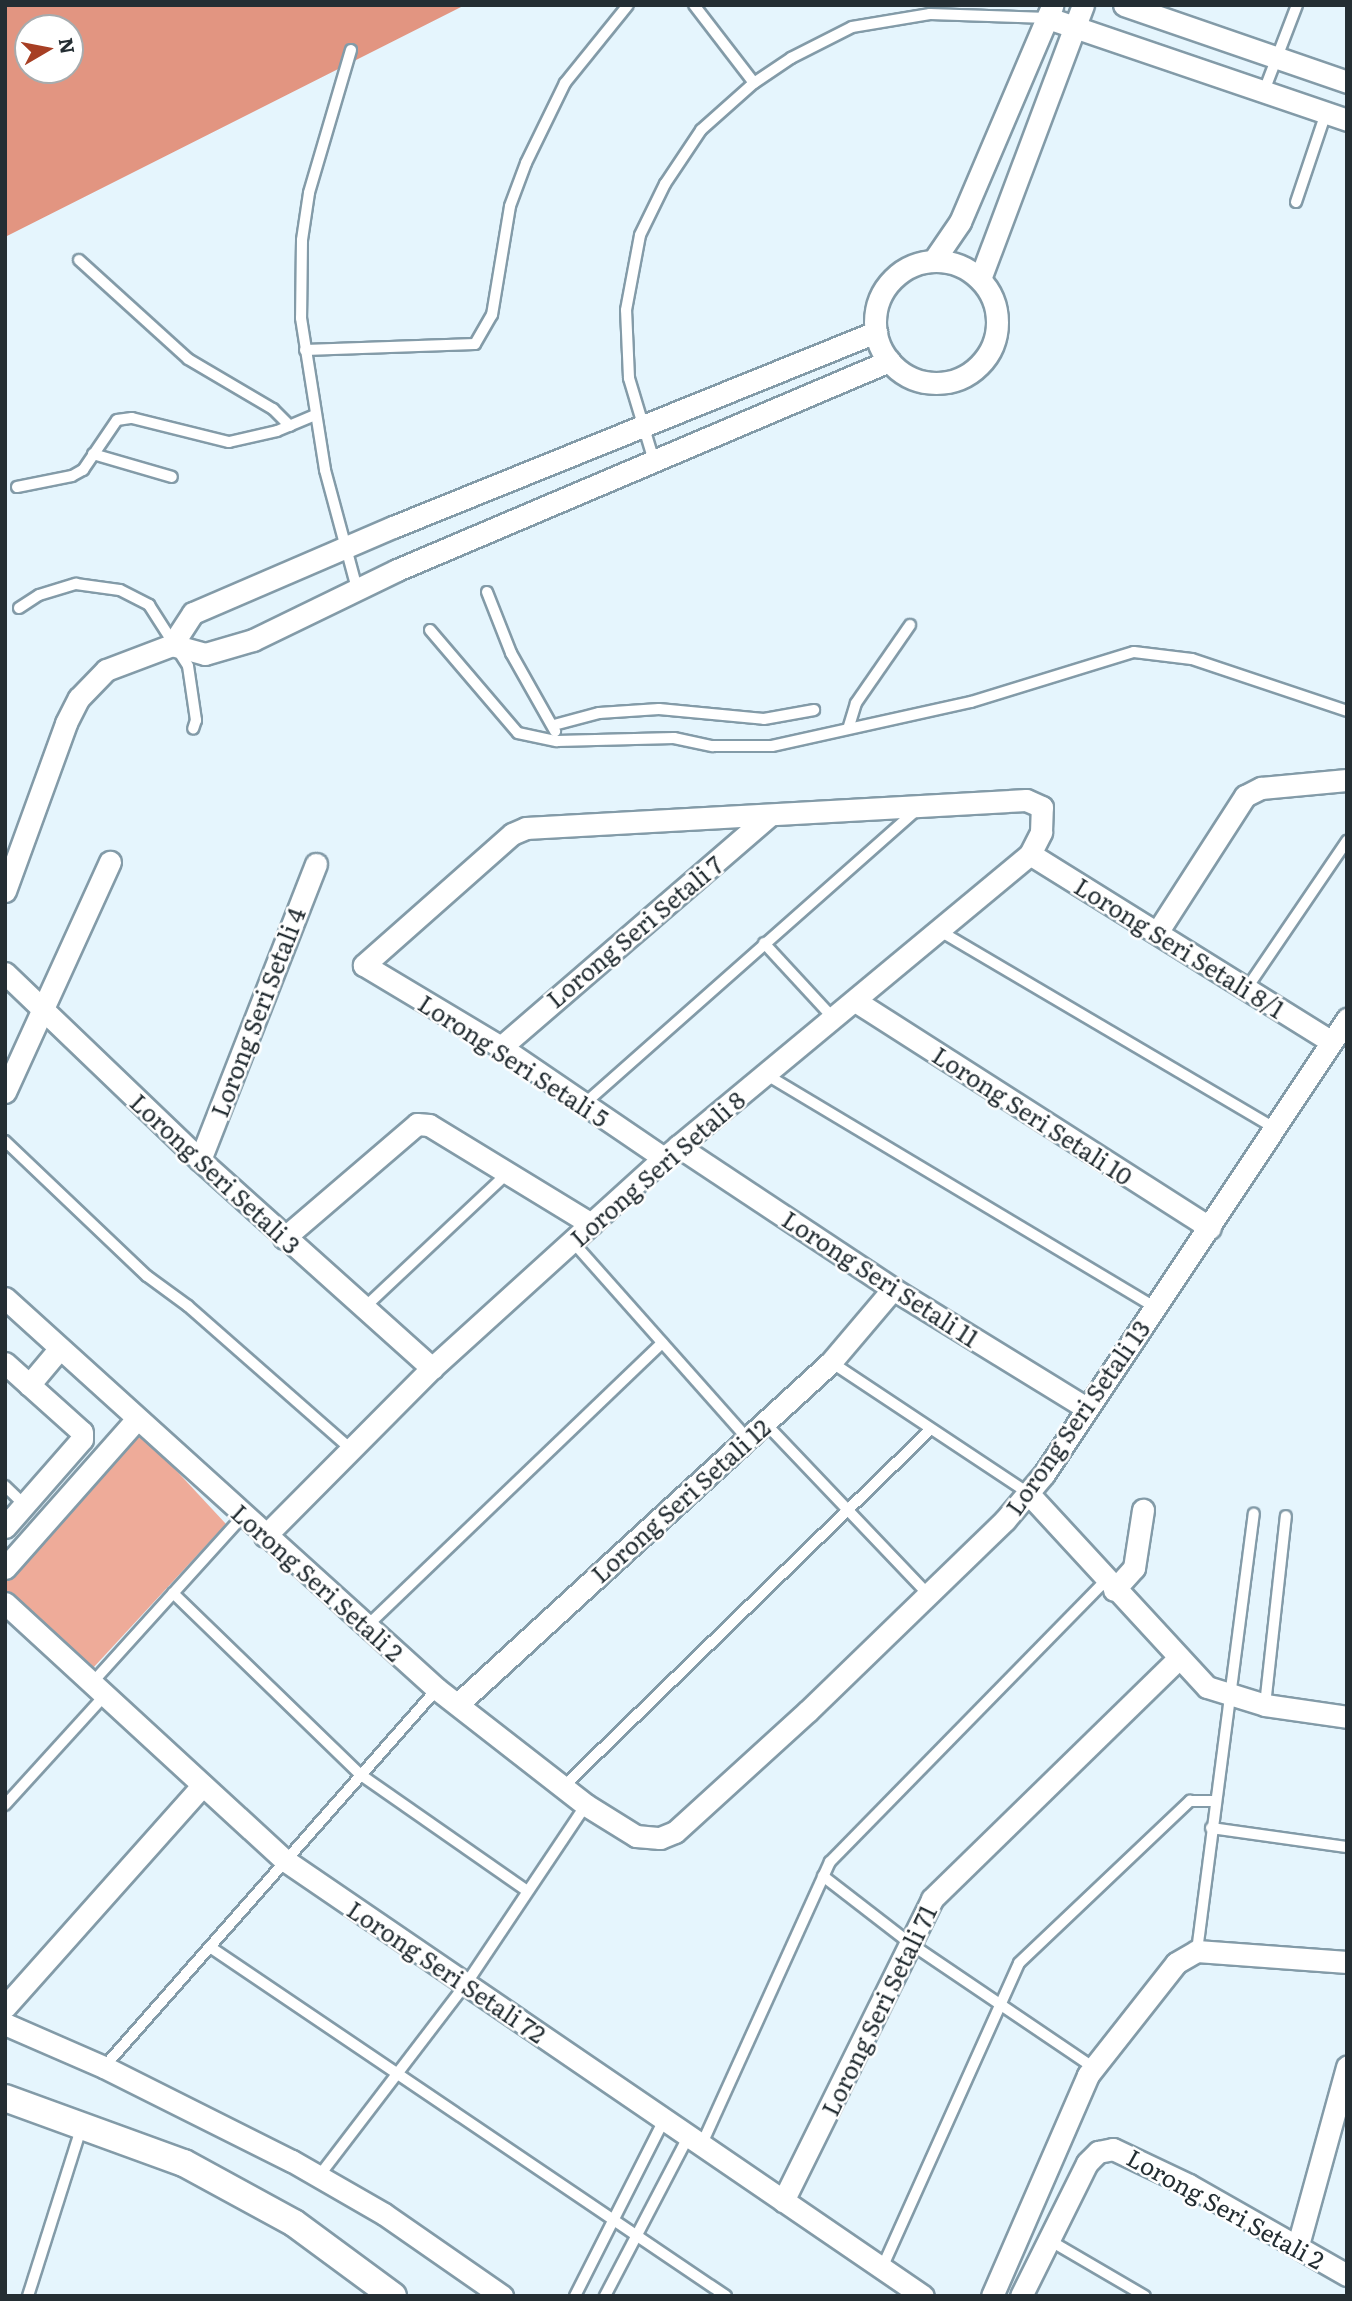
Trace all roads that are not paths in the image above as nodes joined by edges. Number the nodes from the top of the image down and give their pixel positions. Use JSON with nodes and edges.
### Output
{"nodes":[{"id":1,"x":628,"y":5,"type":"edge"},
{"id":2,"x":694,"y":5,"type":"edge"},
{"id":3,"x":1083,"y":5,"type":"edge"},
{"id":4,"x":1124,"y":5,"type":"edge"},
{"id":5,"x":1297,"y":5,"type":"edge"},
{"id":6,"x":1050,"y":12,"type":"edge"},
{"id":7,"x":1076,"y":26,"type":"junction"},
{"id":8,"x":351,"y":50,"type":"dead end"},
{"id":9,"x":1276,"y":58,"type":"junction"},
{"id":10,"x":1347,"y":82,"type":"edge"},
{"id":11,"x":754,"y":83,"type":"junction"},
{"id":12,"x":1264,"y":91,"type":"junction"},
{"id":13,"x":1326,"y":113,"type":"junction"},
{"id":14,"x":1347,"y":120,"type":"edge"},
{"id":15,"x":1296,"y":202,"type":"dead end"},
{"id":16,"x":79,"y":260,"type":"dead end"},
{"id":17,"x":934,"y":260,"type":"junction"},
{"id":18,"x":980,"y":279,"type":"junction"},
{"id":19,"x":876,"y":332,"type":"junction"},
{"id":20,"x":304,"y":350,"type":"junction"},
{"id":21,"x":889,"y":361,"type":"junction"},
{"id":22,"x":315,"y":415,"type":"junction"},
{"id":23,"x":290,"y":426,"type":"junction"},
{"id":24,"x":641,"y":427,"type":"junction"},
{"id":25,"x":93,"y":454,"type":"junction"},
{"id":26,"x":654,"y":461,"type":"junction"},
{"id":27,"x":172,"y":477,"type":"dead end"},
{"id":28,"x":17,"y":487,"type":"dead end"},
{"id":29,"x":344,"y":548,"type":"junction"},
{"id":30,"x":357,"y":589,"type":"junction"},
{"id":31,"x":487,"y":592,"type":"dead end"},
{"id":32,"x":19,"y":608,"type":"dead end"},
{"id":33,"x":910,"y":625,"type":"dead end"},
{"id":34,"x":430,"y":630,"type":"dead end"},
{"id":35,"x":172,"y":645,"type":"junction"},
{"id":36,"x":814,"y":710,"type":"dead end"},
{"id":37,"x":1347,"y":711,"type":"edge"},
{"id":38,"x":554,"y":725,"type":"junction"},
{"id":39,"x":849,"y":726,"type":"junction"},
{"id":40,"x":192,"y":729,"type":"dead end"},
{"id":41,"x":557,"y":741,"type":"junction"},
{"id":42,"x":1347,"y":780,"type":"edge"},
{"id":43,"x":921,"y":806,"type":"junction"},
{"id":44,"x":769,"y":816,"type":"junction"},
{"id":45,"x":1347,"y":841,"type":"edge"},
{"id":46,"x":1030,"y":854,"type":"junction"},
{"id":47,"x":110,"y":862,"type":"dead end"},
{"id":48,"x":316,"y":863,"type":"dead end"},
{"id":49,"x":5,"y":891,"type":"edge"},
{"id":50,"x":940,"y":931,"type":"junction"},
{"id":51,"x":1158,"y":931,"type":"junction"},
{"id":52,"x":764,"y":943,"type":"junction"},
{"id":53,"x":5,"y":973,"type":"edge"},
{"id":54,"x":1247,"y":988,"type":"junction"},
{"id":55,"x":857,"y":1002,"type":"junction"},
{"id":56,"x":43,"y":1010,"type":"junction"},
{"id":57,"x":1347,"y":1019,"type":"edge"},
{"id":58,"x":835,"y":1020,"type":"junction"},
{"id":59,"x":1330,"y":1041,"type":"junction"},
{"id":60,"x":501,"y":1047,"type":"junction"},
{"id":61,"x":766,"y":1075,"type":"junction"},
{"id":62,"x":5,"y":1092,"type":"edge"},
{"id":63,"x":583,"y":1105,"type":"junction"},
{"id":64,"x":1274,"y":1128,"type":"junction"},
{"id":65,"x":5,"y":1141,"type":"edge"},
{"id":66,"x":671,"y":1152,"type":"junction"},
{"id":67,"x":200,"y":1160,"type":"junction"},
{"id":68,"x":508,"y":1173,"type":"junction"},
{"id":69,"x":591,"y":1224,"type":"junction"},
{"id":70,"x":1210,"y":1228,"type":"junction"},
{"id":71,"x":284,"y":1238,"type":"junction"},
{"id":72,"x":572,"y":1241,"type":"junction"},
{"id":73,"x":893,"y":1289,"type":"junction"},
{"id":74,"x":5,"y":1298,"type":"edge"},
{"id":75,"x":1155,"y":1307,"type":"junction"},
{"id":76,"x":364,"y":1308,"type":"junction"},
{"id":77,"x":662,"y":1342,"type":"junction"},
{"id":78,"x":60,"y":1348,"type":"junction"},
{"id":79,"x":831,"y":1362,"type":"junction"},
{"id":80,"x":5,"y":1363,"type":"edge"},
{"id":81,"x":432,"y":1368,"type":"junction"},
{"id":82,"x":29,"y":1385,"type":"junction"},
{"id":83,"x":1085,"y":1407,"type":"junction"},
{"id":84,"x":137,"y":1419,"type":"junction"},
{"id":85,"x":765,"y":1423,"type":"junction"},
{"id":86,"x":931,"y":1429,"type":"junction"},
{"id":87,"x":746,"y":1437,"type":"junction"},
{"id":88,"x":352,"y":1451,"type":"junction"},
{"id":89,"x":5,"y":1486,"type":"edge"},
{"id":90,"x":1028,"y":1493,"type":"junction"},
{"id":91,"x":25,"y":1505,"type":"junction"},
{"id":92,"x":1143,"y":1510,"type":"dead end"},
{"id":93,"x":849,"y":1511,"type":"junction"},
{"id":94,"x":1254,"y":1514,"type":"dead end"},
{"id":95,"x":244,"y":1515,"type":"junction"},
{"id":96,"x":1286,"y":1516,"type":"dead end"},
{"id":97,"x":5,"y":1527,"type":"edge"},
{"id":98,"x":265,"y":1536,"type":"junction"},
{"id":99,"x":5,"y":1568,"type":"edge"},
{"id":100,"x":1110,"y":1585,"type":"junction"},
{"id":101,"x":173,"y":1593,"type":"junction"},
{"id":102,"x":929,"y":1595,"type":"junction"},
{"id":103,"x":9,"y":1614,"type":"edge"},
{"id":104,"x":367,"y":1626,"type":"junction"},
{"id":105,"x":1177,"y":1660,"type":"junction"},
{"id":106,"x":99,"y":1689,"type":"junction"},
{"id":107,"x":437,"y":1689,"type":"junction"},
{"id":108,"x":1229,"y":1696,"type":"junction"},
{"id":109,"x":459,"y":1703,"type":"junction"},
{"id":110,"x":1265,"y":1705,"type":"junction"},
{"id":111,"x":1347,"y":1717,"type":"edge"},
{"id":112,"x":361,"y":1775,"type":"junction"},
{"id":113,"x":203,"y":1785,"type":"junction"},
{"id":114,"x":563,"y":1787,"type":"junction"},
{"id":115,"x":1214,"y":1801,"type":"junction"},
{"id":116,"x":5,"y":1805,"type":"edge"},
{"id":117,"x":586,"y":1805,"type":"junction"},
{"id":118,"x":1211,"y":1828,"type":"junction"},
{"id":119,"x":649,"y":1840,"type":"joint"},
{"id":120,"x":1347,"y":1847,"type":"edge"},
{"id":121,"x":286,"y":1861,"type":"junction"},
{"id":122,"x":823,"y":1875,"type":"junction"},
{"id":123,"x":526,"y":1890,"type":"junction"},
{"id":124,"x":911,"y":1944,"type":"junction"},
{"id":125,"x":210,"y":1947,"type":"junction"},
{"id":126,"x":1197,"y":1951,"type":"junction"},
{"id":127,"x":1347,"y":1962,"type":"edge"},
{"id":128,"x":466,"y":1984,"type":"junction"},
{"id":129,"x":1000,"y":2004,"type":"junction"},
{"id":130,"x":5,"y":2007,"type":"edge"},
{"id":131,"x":5,"y":2024,"type":"edge"},
{"id":132,"x":104,"y":2067,"type":"junction"},
{"id":133,"x":1347,"y":2067,"type":"edge"},
{"id":134,"x":1094,"y":2068,"type":"junction"},
{"id":135,"x":397,"y":2074,"type":"junction"},
{"id":136,"x":5,"y":2098,"type":"edge"},
{"id":137,"x":664,"y":2120,"type":"junction"},
{"id":138,"x":83,"y":2124,"type":"junction"},
{"id":139,"x":695,"y":2142,"type":"junction"},
{"id":140,"x":319,"y":2176,"type":"junction"},
{"id":141,"x":783,"y":2201,"type":"junction"},
{"id":142,"x":613,"y":2220,"type":"junction"},
{"id":143,"x":637,"y":2236,"type":"junction"},
{"id":144,"x":1049,"y":2240,"type":"junction"},
{"id":145,"x":1298,"y":2245,"type":"junction"},
{"id":146,"x":882,"y":2268,"type":"junction"},
{"id":147,"x":1347,"y":2275,"type":"edge"},
{"id":148,"x":28,"y":2296,"type":"edge"},
{"id":149,"x":393,"y":2296,"type":"edge"},
{"id":150,"x":502,"y":2296,"type":"edge"},
{"id":151,"x":575,"y":2296,"type":"edge"},
{"id":152,"x":605,"y":2296,"type":"edge"},
{"id":153,"x":726,"y":2296,"type":"edge"},
{"id":154,"x":923,"y":2296,"type":"edge"},
{"id":155,"x":992,"y":2296,"type":"edge"},
{"id":156,"x":1021,"y":2296,"type":"edge"},
{"id":157,"x":1145,"y":2296,"type":"edge"}],
"edges":[{"from":1,"to":20,"type":"lane"},
{"from":2,"to":11,"type":"lane"},
{"from":3,"to":7,"type":"street"},
{"from":4,"to":9,"type":"street"},
{"from":5,"to":9,"type":"lane"},
{"from":6,"to":7,"type":"street"},
{"from":6,"to":11,"type":"lane"},
{"from":6,"to":17,"type":"street"},
{"from":7,"to":12,"type":"street"},
{"from":7,"to":18,"type":"street"},
{"from":8,"to":20,"type":"lane"},
{"from":9,"to":10,"type":"street"},
{"from":9,"to":12,"type":"lane"},
{"from":11,"to":24,"type":"lane"},
{"from":12,"to":13,"type":"street"},
{"from":13,"to":14,"type":"street"},
{"from":13,"to":15,"type":"lane"},
{"from":16,"to":23,"type":"lane"},
{"from":17,"to":18,"type":"street"},
{"from":17,"to":19,"type":"street"},
{"from":18,"to":21,"type":"street"},
{"from":19,"to":21,"type":"street"},
{"from":19,"to":24,"type":"street"},
{"from":20,"to":22,"type":"lane"},
{"from":21,"to":26,"type":"street"},
{"from":22,"to":23,"type":"lane"},
{"from":22,"to":29,"type":"lane"},
{"from":23,"to":25,"type":"lane"},
{"from":24,"to":26,"type":"lane"},
{"from":24,"to":29,"type":"street"},
{"from":25,"to":27,"type":"lane"},
{"from":25,"to":28,"type":"lane"},
{"from":26,"to":30,"type":"street"},
{"from":29,"to":30,"type":"lane"},
{"from":29,"to":35,"type":"street"},
{"from":30,"to":35,"type":"street"},
{"from":31,"to":38,"type":"lane"},
{"from":32,"to":35,"type":"lane"},
{"from":33,"to":39,"type":"lane"},
{"from":34,"to":41,"type":"lane"},
{"from":35,"to":40,"type":"lane"},
{"from":35,"to":49,"type":"street"},
{"from":36,"to":38,"type":"lane"},
{"from":37,"to":39,"type":"lane"},
{"from":38,"to":41,"type":"lane"},
{"from":39,"to":41,"type":"lane"},
{"from":42,"to":51,"type":"street"},
{"from":43,"to":44,"type":"street"},
{"from":43,"to":46,"type":"street"},
{"from":43,"to":52,"type":"lane"},
{"from":44,"to":60,"type":"street","name":"Lorong Seri Setali 7"},
{"from":44,"to":60,"type":"street","name":"Lorong Seri Setali 5"},
{"from":45,"to":54,"type":"lane"},
{"from":46,"to":50,"type":"street","name":"Lorong Seri Setali 8"},
{"from":46,"to":51,"type":"street","name":"Lorong Seri Setali 8/1"},
{"from":47,"to":56,"type":"street"},
{"from":48,"to":67,"type":"street","name":"Lorong Seri Setali 4"},
{"from":50,"to":55,"type":"street","name":"Lorong Seri Setali 8"},
{"from":50,"to":64,"type":"lane"},
{"from":51,"to":54,"type":"street","name":"Lorong Seri Setali 8/1"},
{"from":52,"to":58,"type":"lane"},
{"from":52,"to":63,"type":"lane"},
{"from":53,"to":56,"type":"street","name":"Lorong Seri Setali 3"},
{"from":54,"to":59,"type":"street","name":"Lorong Seri Setali 8/1"},
{"from":55,"to":58,"type":"street","name":"Lorong Seri Setali 8"},
{"from":55,"to":70,"type":"street","name":"Lorong Seri Setali 10"},
{"from":56,"to":62,"type":"street"},
{"from":56,"to":67,"type":"street","name":"Lorong Seri Setali 3"},
{"from":57,"to":59,"type":"street","name":"Lorong Seri Setali 13"},
{"from":58,"to":61,"type":"street","name":"Lorong Seri Setali 8"},
{"from":59,"to":64,"type":"street","name":"Lorong Seri Setali 13"},
{"from":60,"to":63,"type":"street","name":"Lorong Seri Setali 5"},
{"from":61,"to":66,"type":"street","name":"Lorong Seri Setali 8"},
{"from":61,"to":75,"type":"lane"},
{"from":63,"to":66,"type":"street","name":"Lorong Seri Setali 5"},
{"from":64,"to":70,"type":"street","name":"Lorong Seri Setali 13"},
{"from":65,"to":88,"type":"lane"},
{"from":66,"to":69,"type":"street","name":"Lorong Seri Setali 8"},
{"from":66,"to":73,"type":"street","name":"Lorong Seri Setali 11"},
{"from":67,"to":71,"type":"street","name":"Lorong Seri Setali 3"},
{"from":68,"to":69,"type":"street"},
{"from":68,"to":71,"type":"street"},
{"from":68,"to":76,"type":"lane"},
{"from":69,"to":72,"type":"street","name":"Lorong Seri Setali 8"},
{"from":70,"to":75,"type":"street","name":"Lorong Seri Setali 13"},
{"from":71,"to":76,"type":"street","name":"Lorong Seri Setali 3"},
{"from":72,"to":77,"type":"lane"},
{"from":72,"to":81,"type":"street","name":"Lorong Seri Setali 8"},
{"from":73,"to":79,"type":"street","name":"Lorong Seri Setali 12"},
{"from":73,"to":83,"type":"street","name":"Lorong Seri Setali 11"},
{"from":74,"to":78,"type":"street","name":"Lorong Seri Setali 2"},
{"from":75,"to":83,"type":"street","name":"Lorong Seri Setali 13"},
{"from":76,"to":81,"type":"street","name":"Lorong Seri Setali 3"},
{"from":77,"to":87,"type":"lane"},
{"from":77,"to":104,"type":"lane"},
{"from":78,"to":82,"type":"street"},
{"from":78,"to":84,"type":"street","name":"Lorong Seri Setali 2"},
{"from":79,"to":85,"type":"street","name":"Lorong Seri Setali 12"},
{"from":79,"to":86,"type":"lane"},
{"from":80,"to":82,"type":"street"},
{"from":81,"to":88,"type":"street","name":"Lorong Seri Setali 8"},
{"from":82,"to":91,"type":"street"},
{"from":83,"to":90,"type":"street","name":"Lorong Seri Setali 13"},
{"from":84,"to":95,"type":"street","name":"Lorong Seri Setali 2"},
{"from":84,"to":99,"type":"street"},
{"from":85,"to":87,"type":"street","name":"Lorong Seri Setali 12"},
{"from":85,"to":93,"type":"lane"},
{"from":86,"to":90,"type":"lane"},
{"from":86,"to":93,"type":"lane"},
{"from":87,"to":109,"type":"street","name":"Lorong Seri Setali 12"},
{"from":88,"to":98,"type":"street","name":"Lorong Seri Setali 8"},
{"from":89,"to":91,"type":"lane"},
{"from":90,"to":100,"type":"street"},
{"from":90,"to":102,"type":"street","name":"Lorong Seri Setali 13"},
{"from":91,"to":97,"type":"street"},
{"from":92,"to":100,"type":"street"},
{"from":93,"to":102,"type":"lane"},
{"from":93,"to":114,"type":"lane"},
{"from":94,"to":108,"type":"lane"},
{"from":95,"to":98,"type":"street","name":"Lorong Seri Setali 2"},
{"from":95,"to":101,"type":"lane"},
{"from":96,"to":110,"type":"lane"},
{"from":98,"to":104,"type":"street","name":"Lorong Seri Setali 2"},
{"from":100,"to":105,"type":"street"},
{"from":100,"to":122,"type":"lane"},
{"from":101,"to":106,"type":"lane"},
{"from":101,"to":112,"type":"lane"},
{"from":102,"to":119,"type":"street","name":"Lorong Seri Setali 13"},
{"from":103,"to":106,"type":"street","name":"Lorong Seri Setali 72"},
{"from":104,"to":107,"type":"street","name":"Lorong Seri Setali 2"},
{"from":105,"to":108,"type":"street"},
{"from":105,"to":124,"type":"street","name":"Lorong Seri Setali 71"},
{"from":106,"to":113,"type":"street","name":"Lorong Seri Setali 72"},
{"from":106,"to":116,"type":"lane"},
{"from":107,"to":109,"type":"street","name":"Lorong Seri Setali 2"},
{"from":107,"to":112,"type":"lane"},
{"from":108,"to":110,"type":"street"},
{"from":108,"to":115,"type":"lane"},
{"from":109,"to":114,"type":"street","name":"Lorong Seri Setali 2"},
{"from":110,"to":111,"type":"street"},
{"from":112,"to":121,"type":"lane"},
{"from":112,"to":123,"type":"lane"},
{"from":113,"to":121,"type":"street","name":"Lorong Seri Setali 72"},
{"from":113,"to":130,"type":"street"},
{"from":114,"to":117,"type":"street","name":"Lorong Seri Setali 2"},
{"from":115,"to":118,"type":"lane"},
{"from":115,"to":129,"type":"lane"},
{"from":117,"to":119,"type":"street","name":"Lorong Seri Setali 2"},
{"from":117,"to":123,"type":"lane"},
{"from":118,"to":120,"type":"lane"},
{"from":118,"to":126,"type":"lane"},
{"from":121,"to":125,"type":"lane"},
{"from":121,"to":128,"type":"street","name":"Lorong Seri Setali 72"},
{"from":122,"to":124,"type":"lane"},
{"from":122,"to":139,"type":"lane"},
{"from":123,"to":128,"type":"lane"},
{"from":124,"to":129,"type":"lane"},
{"from":124,"to":141,"type":"street","name":"Lorong Seri Setali 71"},
{"from":125,"to":132,"type":"lane"},
{"from":125,"to":135,"type":"lane"},
{"from":126,"to":127,"type":"street"},
{"from":126,"to":134,"type":"street"},
{"from":128,"to":135,"type":"lane"},
{"from":128,"to":137,"type":"street","name":"Lorong Seri Setali 72"},
{"from":129,"to":134,"type":"lane"},
{"from":129,"to":146,"type":"lane"},
{"from":131,"to":132,"type":"street"},
{"from":132,"to":140,"type":"street"},
{"from":133,"to":145,"type":"street"},
{"from":134,"to":155,"type":"street"},
{"from":135,"to":140,"type":"lane"},
{"from":135,"to":142,"type":"lane"},
{"from":136,"to":138,"type":"street"},
{"from":137,"to":139,"type":"street","name":"Lorong Seri Setali 72"},
{"from":137,"to":142,"type":"lane"},
{"from":138,"to":148,"type":"lane"},
{"from":138,"to":149,"type":"street"},
{"from":139,"to":141,"type":"street","name":"Lorong Seri Setali 72"},
{"from":139,"to":143,"type":"lane"},
{"from":140,"to":150,"type":"street"},
{"from":141,"to":146,"type":"street","name":"Lorong Seri Setali 72"},
{"from":142,"to":143,"type":"lane"},
{"from":142,"to":151,"type":"lane"},
{"from":143,"to":152,"type":"lane"},
{"from":143,"to":153,"type":"lane"},
{"from":144,"to":145,"type":"street","name":"Lorong Seri Setali 2"},
{"from":144,"to":156,"type":"street","name":"Lorong Seri Setali 2"},
{"from":144,"to":157,"type":"lane"},
{"from":145,"to":147,"type":"street","name":"Lorong Seri Setali 2"},
{"from":146,"to":154,"type":"street","name":"Lorong Seri Setali 72"}]}
